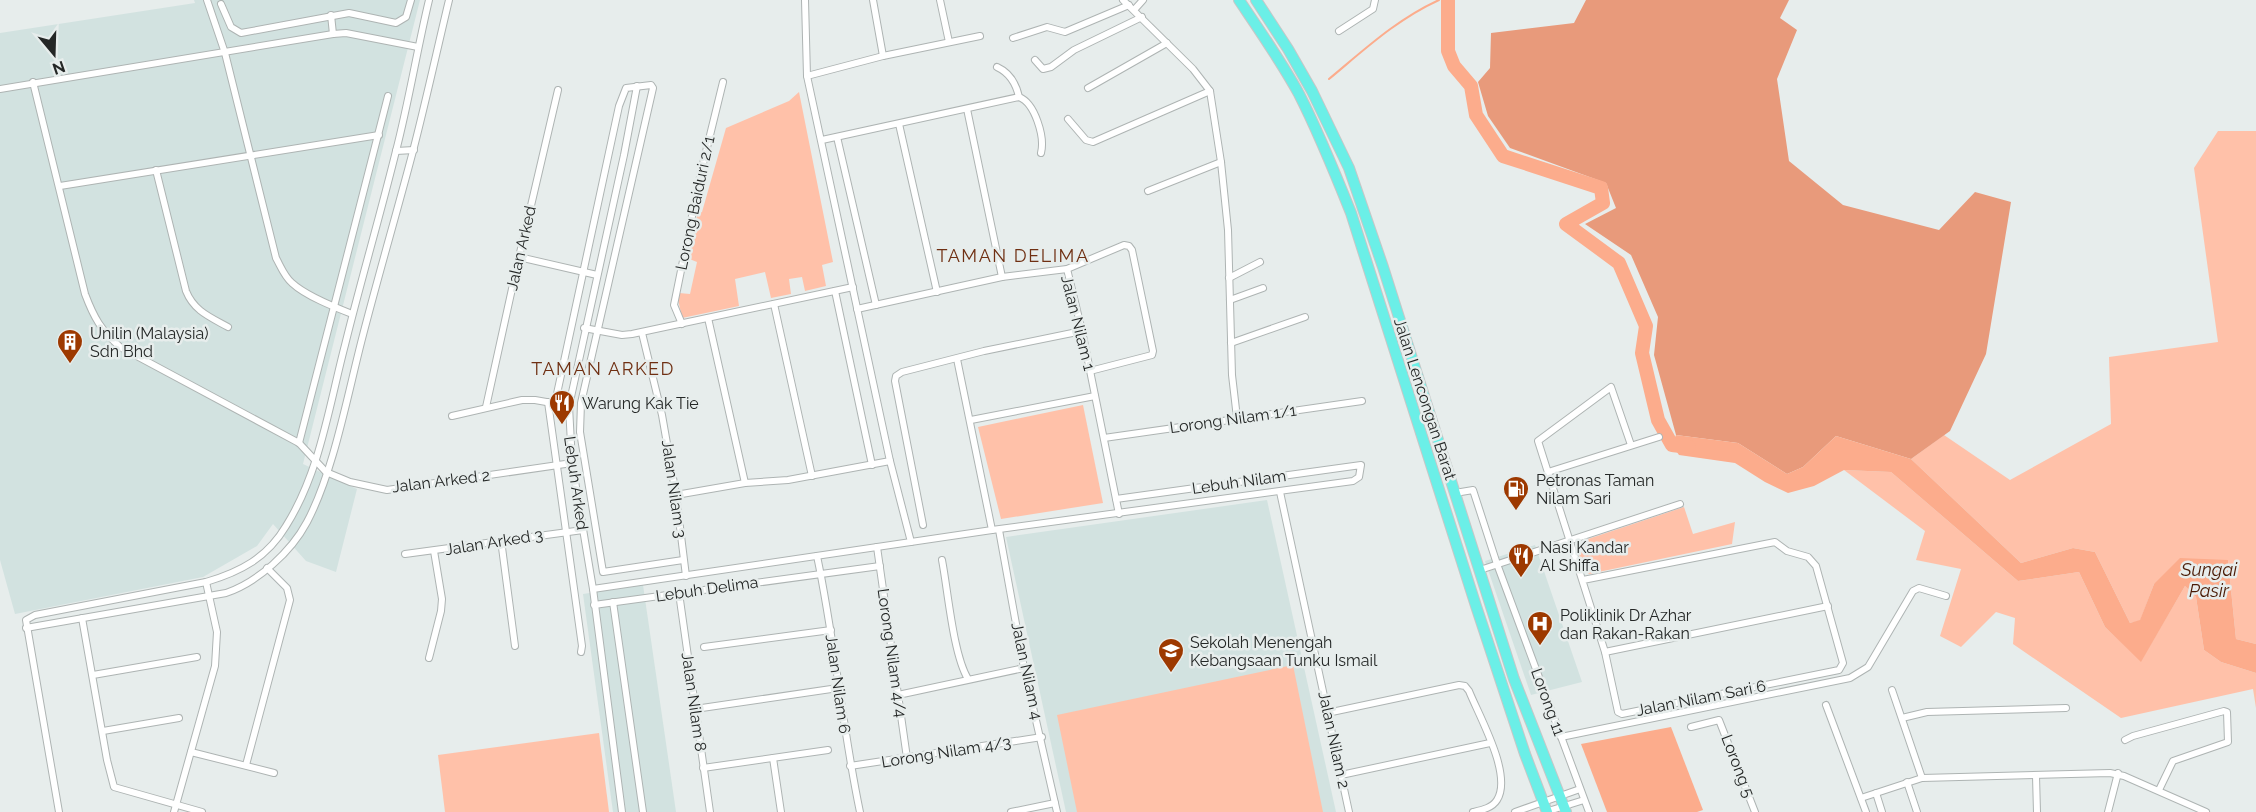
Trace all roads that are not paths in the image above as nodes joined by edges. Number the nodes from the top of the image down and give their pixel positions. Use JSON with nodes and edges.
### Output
{"nodes":[{"id":1,"x":207,"y":0,"type":"edge"},
{"id":2,"x":411,"y":0,"type":"edge"},
{"id":3,"x":429,"y":0,"type":"edge"},
{"id":4,"x":449,"y":0,"type":"edge"},
{"id":5,"x":805,"y":0,"type":"edge"},
{"id":6,"x":873,"y":0,"type":"edge"},
{"id":7,"x":940,"y":0,"type":"edge"},
{"id":8,"x":1123,"y":0,"type":"edge"},
{"id":9,"x":1143,"y":0,"type":"edge"},
{"id":10,"x":1239,"y":0,"type":"edge"},
{"id":11,"x":1256,"y":0,"type":"edge"},
{"id":12,"x":1375,"y":0,"type":"edge"},
{"id":13,"x":221,"y":4,"type":"dead end"},
{"id":14,"x":1131,"y":8,"type":"junction"},
{"id":15,"x":331,"y":15,"type":"junction"},
{"id":16,"x":1142,"y":17,"type":"junction"},
{"id":17,"x":1339,"y":32,"type":"dead end"},
{"id":18,"x":333,"y":34,"type":"junction"},
{"id":19,"x":980,"y":36,"type":"dead end"},
{"id":20,"x":1013,"y":38,"type":"dead end"},
{"id":21,"x":949,"y":42,"type":"junction"},
{"id":22,"x":1167,"y":43,"type":"junction"},
{"id":23,"x":418,"y":47,"type":"junction"},
{"id":24,"x":225,"y":53,"type":"junction"},
{"id":25,"x":883,"y":56,"type":"junction"},
{"id":26,"x":1035,"y":60,"type":"dead end"},
{"id":27,"x":997,"y":67,"type":"dead end"},
{"id":28,"x":807,"y":76,"type":"junction"},
{"id":29,"x":33,"y":82,"type":"junction"},
{"id":30,"x":723,"y":82,"type":"dead end"},
{"id":31,"x":637,"y":86,"type":"junction"},
{"id":32,"x":1089,"y":88,"type":"dead end"},
{"id":33,"x":0,"y":89,"type":"edge"},
{"id":34,"x":558,"y":90,"type":"dead end"},
{"id":35,"x":1210,"y":92,"type":"junction"},
{"id":36,"x":388,"y":96,"type":"dead end"},
{"id":37,"x":1019,"y":97,"type":"junction"},
{"id":38,"x":967,"y":109,"type":"junction"},
{"id":39,"x":1068,"y":119,"type":"dead end"},
{"id":40,"x":899,"y":124,"type":"junction"},
{"id":41,"x":379,"y":135,"type":"junction"},
{"id":42,"x":837,"y":137,"type":"junction"},
{"id":43,"x":822,"y":140,"type":"junction"},
{"id":44,"x":414,"y":150,"type":"junction"},
{"id":45,"x":396,"y":151,"type":"junction"},
{"id":46,"x":1041,"y":153,"type":"dead end"},
{"id":47,"x":251,"y":154,"type":"junction"},
{"id":48,"x":1221,"y":162,"type":"junction"},
{"id":49,"x":156,"y":170,"type":"junction"},
{"id":50,"x":60,"y":186,"type":"junction"},
{"id":51,"x":1148,"y":191,"type":"dead end"},
{"id":52,"x":519,"y":257,"type":"junction"},
{"id":53,"x":1260,"y":262,"type":"dead end"},
{"id":54,"x":1066,"y":269,"type":"junction"},
{"id":55,"x":582,"y":272,"type":"junction"},
{"id":56,"x":597,"y":275,"type":"junction"},
{"id":57,"x":1002,"y":277,"type":"junction"},
{"id":58,"x":1229,"y":278,"type":"junction"},
{"id":59,"x":853,"y":287,"type":"junction"},
{"id":60,"x":1263,"y":288,"type":"dead end"},
{"id":61,"x":835,"y":291,"type":"junction"},
{"id":62,"x":937,"y":292,"type":"junction"},
{"id":63,"x":1230,"y":300,"type":"junction"},
{"id":64,"x":774,"y":304,"type":"junction"},
{"id":65,"x":876,"y":305,"type":"junction"},
{"id":66,"x":334,"y":308,"type":"junction"},
{"id":67,"x":857,"y":309,"type":"junction"},
{"id":68,"x":352,"y":315,"type":"junction"},
{"id":69,"x":1305,"y":317,"type":"dead end"},
{"id":70,"x":708,"y":318,"type":"junction"},
{"id":71,"x":682,"y":324,"type":"junction"},
{"id":72,"x":228,"y":327,"type":"dead end"},
{"id":73,"x":584,"y":328,"type":"junction"},
{"id":74,"x":598,"y":331,"type":"junction"},
{"id":75,"x":1082,"y":331,"type":"junction"},
{"id":76,"x":642,"y":333,"type":"junction"},
{"id":77,"x":1231,"y":343,"type":"junction"},
{"id":78,"x":957,"y":359,"type":"junction"},
{"id":79,"x":1090,"y":371,"type":"junction"},
{"id":80,"x":1095,"y":396,"type":"junction"},
{"id":81,"x":1362,"y":401,"type":"dead end"},
{"id":82,"x":551,"y":402,"type":"junction"},
{"id":83,"x":568,"y":406,"type":"junction"},
{"id":84,"x":486,"y":407,"type":"junction"},
{"id":85,"x":452,"y":416,"type":"dead end"},
{"id":86,"x":1237,"y":418,"type":"junction"},
{"id":87,"x":971,"y":420,"type":"junction"},
{"id":88,"x":1659,"y":436,"type":"dead end"},
{"id":89,"x":1104,"y":438,"type":"junction"},
{"id":90,"x":299,"y":443,"type":"junction"},
{"id":91,"x":1631,"y":445,"type":"junction"},
{"id":92,"x":316,"y":460,"type":"junction"},
{"id":93,"x":890,"y":461,"type":"junction"},
{"id":94,"x":572,"y":463,"type":"junction"},
{"id":95,"x":557,"y":465,"type":"junction"},
{"id":96,"x":872,"y":465,"type":"junction"},
{"id":97,"x":326,"y":472,"type":"junction"},
{"id":98,"x":1548,"y":472,"type":"junction"},
{"id":99,"x":812,"y":476,"type":"junction"},
{"id":100,"x":745,"y":483,"type":"junction"},
{"id":101,"x":1280,"y":492,"type":"junction"},
{"id":102,"x":1455,"y":493,"type":"junction"},
{"id":103,"x":676,"y":495,"type":"junction"},
{"id":104,"x":1116,"y":499,"type":"junction"},
{"id":105,"x":1680,"y":504,"type":"dead end"},
{"id":106,"x":1119,"y":514,"type":"junction"},
{"id":107,"x":922,"y":525,"type":"dead end"},
{"id":108,"x":583,"y":530,"type":"junction"},
{"id":109,"x":996,"y":530,"type":"junction"},
{"id":110,"x":567,"y":532,"type":"junction"},
{"id":111,"x":501,"y":540,"type":"junction"},
{"id":112,"x":1570,"y":540,"type":"junction"},
{"id":113,"x":911,"y":542,"type":"junction"},
{"id":114,"x":878,"y":547,"type":"junction"},
{"id":115,"x":434,"y":551,"type":"junction"},
{"id":116,"x":405,"y":554,"type":"dead end"},
{"id":117,"x":817,"y":556,"type":"junction"},
{"id":118,"x":684,"y":560,"type":"junction"},
{"id":119,"x":942,"y":560,"type":"dead end"},
{"id":120,"x":1497,"y":564,"type":"junction"},
{"id":121,"x":880,"y":566,"type":"junction"},
{"id":122,"x":267,"y":568,"type":"junction"},
{"id":123,"x":1480,"y":570,"type":"junction"},
{"id":124,"x":603,"y":572,"type":"junction"},
{"id":125,"x":821,"y":574,"type":"junction"},
{"id":126,"x":686,"y":576,"type":"junction"},
{"id":127,"x":1583,"y":580,"type":"junction"},
{"id":128,"x":206,"y":582,"type":"junction"},
{"id":129,"x":605,"y":587,"type":"junction"},
{"id":130,"x":593,"y":589,"type":"junction"},
{"id":131,"x":679,"y":593,"type":"junction"},
{"id":132,"x":1946,"y":596,"type":"dead end"},
{"id":133,"x":209,"y":597,"type":"junction"},
{"id":134,"x":613,"y":602,"type":"junction"},
{"id":135,"x":594,"y":605,"type":"junction"},
{"id":136,"x":1828,"y":606,"type":"junction"},
{"id":137,"x":82,"y":618,"type":"junction"},
{"id":138,"x":26,"y":628,"type":"junction"},
{"id":139,"x":831,"y":630,"type":"junction"},
{"id":140,"x":515,"y":646,"type":"dead end"},
{"id":141,"x":704,"y":647,"type":"dead end"},
{"id":142,"x":580,"y":651,"type":"dead end"},
{"id":143,"x":1605,"y":652,"type":"junction"},
{"id":144,"x":197,"y":657,"type":"dead end"},
{"id":145,"x":429,"y":658,"type":"dead end"},
{"id":146,"x":1024,"y":668,"type":"junction"},
{"id":147,"x":93,"y":675,"type":"junction"},
{"id":148,"x":968,"y":679,"type":"junction"},
{"id":149,"x":838,"y":688,"type":"junction"},
{"id":150,"x":1892,"y":690,"type":"dead end"},
{"id":151,"x":898,"y":694,"type":"junction"},
{"id":152,"x":1826,"y":705,"type":"dead end"},
{"id":153,"x":2066,"y":708,"type":"dead end"},
{"id":154,"x":695,"y":709,"type":"junction"},
{"id":155,"x":1328,"y":713,"type":"junction"},
{"id":156,"x":179,"y":718,"type":"dead end"},
{"id":157,"x":1902,"y":718,"type":"junction"},
{"id":158,"x":1691,"y":727,"type":"dead end"},
{"id":159,"x":103,"y":731,"type":"junction"},
{"id":160,"x":1042,"y":736,"type":"junction"},
{"id":161,"x":1561,"y":737,"type":"junction"},
{"id":162,"x":2126,"y":740,"type":"dead end"},
{"id":163,"x":1490,"y":743,"type":"junction"},
{"id":164,"x":828,"y":750,"type":"dead end"},
{"id":165,"x":191,"y":752,"type":"junction"},
{"id":166,"x":773,"y":758,"type":"junction"},
{"id":167,"x":907,"y":758,"type":"junction"},
{"id":168,"x":246,"y":765,"type":"junction"},
{"id":169,"x":850,"y":766,"type":"junction"},
{"id":170,"x":703,"y":768,"type":"junction"},
{"id":171,"x":274,"y":773,"type":"dead end"},
{"id":172,"x":2118,"y":774,"type":"junction"},
{"id":173,"x":1341,"y":775,"type":"junction"},
{"id":174,"x":2036,"y":776,"type":"junction"},
{"id":175,"x":1922,"y":778,"type":"junction"},
{"id":176,"x":1907,"y":782,"type":"junction"},
{"id":177,"x":1580,"y":789,"type":"junction"},
{"id":178,"x":2159,"y":790,"type":"junction"},
{"id":179,"x":1876,"y":793,"type":"junction"},
{"id":180,"x":1861,"y":798,"type":"junction"},
{"id":181,"x":1584,"y":800,"type":"junction"},
{"id":182,"x":1055,"y":803,"type":"junction"},
{"id":183,"x":1563,"y":805,"type":"edge"},
{"id":184,"x":175,"y":808,"type":"edge"},
{"id":185,"x":1546,"y":809,"type":"edge"},
{"id":186,"x":59,"y":812,"type":"edge"},
{"id":187,"x":202,"y":812,"type":"edge"},
{"id":188,"x":622,"y":812,"type":"edge"},
{"id":189,"x":643,"y":812,"type":"edge"},
{"id":190,"x":710,"y":812,"type":"edge"},
{"id":191,"x":781,"y":812,"type":"edge"},
{"id":192,"x":860,"y":812,"type":"edge"},
{"id":193,"x":1011,"y":812,"type":"edge"},
{"id":194,"x":1057,"y":812,"type":"edge"},
{"id":195,"x":1349,"y":812,"type":"edge"},
{"id":196,"x":1473,"y":812,"type":"edge"},
{"id":197,"x":1515,"y":812,"type":"edge"},
{"id":198,"x":1589,"y":812,"type":"edge"},
{"id":199,"x":1755,"y":812,"type":"edge"},
{"id":200,"x":1866,"y":812,"type":"edge"},
{"id":201,"x":1882,"y":812,"type":"edge"},
{"id":202,"x":1917,"y":812,"type":"edge"},
{"id":203,"x":2037,"y":812,"type":"edge"},
{"id":204,"x":2108,"y":812,"type":"edge"},
{"id":205,"x":2206,"y":812,"type":"edge"}],
"edges":[{"from":1,"to":24,"type":"street"},
{"from":2,"to":15,"type":"street"},
{"from":3,"to":23,"type":"street"},
{"from":4,"to":44,"type":"street"},
{"from":5,"to":28,"type":"street"},
{"from":6,"to":25,"type":"street"},
{"from":7,"to":21,"type":"street"},
{"from":8,"to":14,"type":"street"},
{"from":9,"to":14,"type":"street"},
{"from":10,"to":185,"type":"highway","name":"Jalan Lencongan Barat"},
{"from":11,"to":102,"type":"highway","name":"Jalan Lencongan Barat"},
{"from":12,"to":17,"type":"street"},
{"from":13,"to":15,"type":"street"},
{"from":14,"to":16,"type":"street"},
{"from":14,"to":20,"type":"street"},
{"from":15,"to":18,"type":"street"},
{"from":16,"to":22,"type":"street"},
{"from":16,"to":26,"type":"street"},
{"from":18,"to":23,"type":"street"},
{"from":18,"to":24,"type":"street"},
{"from":19,"to":21,"type":"street"},
{"from":21,"to":25,"type":"street"},
{"from":22,"to":32,"type":"street"},
{"from":22,"to":35,"type":"street"},
{"from":23,"to":45,"type":"street"},
{"from":24,"to":29,"type":"street"},
{"from":24,"to":47,"type":"street"},
{"from":25,"to":28,"type":"street"},
{"from":27,"to":37,"type":"street"},
{"from":28,"to":43,"type":"street"},
{"from":29,"to":33,"type":"street"},
{"from":29,"to":50,"type":"street","name":"Jalan Arked 2"},
{"from":30,"to":71,"type":"street","name":"Lorong Baiduri 2/1"},
{"from":31,"to":55,"type":"street"},
{"from":31,"to":56,"type":"street","name":"Lebuh Arked"},
{"from":31,"to":74,"type":"street"},
{"from":34,"to":52,"type":"street","name":"Jalan Arked"},
{"from":35,"to":39,"type":"street"},
{"from":35,"to":48,"type":"street"},
{"from":36,"to":41,"type":"street"},
{"from":37,"to":38,"type":"street"},
{"from":37,"to":46,"type":"street"},
{"from":38,"to":40,"type":"street"},
{"from":38,"to":57,"type":"street"},
{"from":40,"to":42,"type":"street"},
{"from":40,"to":62,"type":"street"},
{"from":41,"to":47,"type":"street"},
{"from":41,"to":66,"type":"street"},
{"from":42,"to":43,"type":"street"},
{"from":42,"to":65,"type":"street"},
{"from":43,"to":59,"type":"street"},
{"from":44,"to":45,"type":"street"},
{"from":44,"to":97,"type":"street"},
{"from":45,"to":68,"type":"street"},
{"from":47,"to":49,"type":"street"},
{"from":47,"to":66,"type":"street"},
{"from":48,"to":51,"type":"street"},
{"from":48,"to":58,"type":"street"},
{"from":49,"to":50,"type":"street"},
{"from":49,"to":72,"type":"street"},
{"from":50,"to":90,"type":"street","name":"Jalan Arked 2"},
{"from":52,"to":55,"type":"street"},
{"from":52,"to":84,"type":"street","name":"Jalan Arked"},
{"from":53,"to":58,"type":"street"},
{"from":54,"to":57,"type":"street","name":"Jalan Nilam 1"},
{"from":54,"to":75,"type":"street","name":"Jalan Nilam 1"},
{"from":54,"to":79,"type":"street"},
{"from":55,"to":56,"type":"street"},
{"from":55,"to":82,"type":"street"},
{"from":56,"to":73,"type":"street","name":"Lebuh Arked"},
{"from":57,"to":62,"type":"street","name":"Jalan Nilam 1"},
{"from":58,"to":63,"type":"street"},
{"from":59,"to":61,"type":"street"},
{"from":59,"to":67,"type":"street"},
{"from":60,"to":63,"type":"street"},
{"from":61,"to":64,"type":"street"},
{"from":61,"to":96,"type":"street"},
{"from":62,"to":65,"type":"street","name":"Jalan Nilam 1"},
{"from":63,"to":77,"type":"street"},
{"from":64,"to":70,"type":"street"},
{"from":64,"to":99,"type":"street"},
{"from":65,"to":67,"type":"street","name":"Jalan Nilam 1"},
{"from":66,"to":68,"type":"street"},
{"from":66,"to":90,"type":"street"},
{"from":67,"to":93,"type":"street"},
{"from":68,"to":92,"type":"street"},
{"from":69,"to":77,"type":"street"},
{"from":70,"to":71,"type":"street"},
{"from":70,"to":100,"type":"street"},
{"from":71,"to":76,"type":"street"},
{"from":73,"to":74,"type":"street"},
{"from":73,"to":83,"type":"street","name":"Lebuh Arked"},
{"from":74,"to":76,"type":"street"},
{"from":74,"to":124,"type":"street"},
{"from":75,"to":78,"type":"street"},
{"from":75,"to":79,"type":"street","name":"Jalan Nilam 1"},
{"from":76,"to":103,"type":"street","name":"Jalan Nilam 3"},
{"from":77,"to":86,"type":"street"},
{"from":78,"to":87,"type":"street","name":"Jalan Nilam 4"},
{"from":78,"to":107,"type":"street"},
{"from":79,"to":80,"type":"street","name":"Jalan Nilam 1"},
{"from":80,"to":87,"type":"street"},
{"from":80,"to":89,"type":"street","name":"Jalan Nilam 1"},
{"from":81,"to":86,"type":"street","name":"Lorong Nilam 1/1"},
{"from":82,"to":83,"type":"street"},
{"from":82,"to":84,"type":"street"},
{"from":82,"to":95,"type":"street"},
{"from":83,"to":94,"type":"street","name":"Lebuh Arked"},
{"from":84,"to":85,"type":"street"},
{"from":86,"to":89,"type":"street","name":"Lorong Nilam 1/1"},
{"from":87,"to":109,"type":"street","name":"Jalan Nilam 4"},
{"from":88,"to":91,"type":"street"},
{"from":89,"to":104,"type":"street","name":"Jalan Nilam 1"},
{"from":90,"to":92,"type":"street","name":"Jalan Arked 2"},
{"from":91,"to":98,"type":"street"},
{"from":91,"to":98,"type":"street"},
{"from":92,"to":97,"type":"street","name":"Jalan Arked 2"},
{"from":92,"to":128,"type":"street"},
{"from":93,"to":96,"type":"street"},
{"from":93,"to":113,"type":"street"},
{"from":94,"to":95,"type":"street","name":"Jalan Arked 2"},
{"from":94,"to":108,"type":"street","name":"Lebuh Arked"},
{"from":95,"to":97,"type":"street","name":"Jalan Arked 2"},
{"from":95,"to":110,"type":"street"},
{"from":96,"to":99,"type":"street"},
{"from":97,"to":122,"type":"street"},
{"from":98,"to":112,"type":"street"},
{"from":99,"to":100,"type":"street"},
{"from":100,"to":103,"type":"street"},
{"from":101,"to":104,"type":"street","name":"Lebuh Nilam"},
{"from":101,"to":106,"type":"street"},
{"from":101,"to":155,"type":"street","name":"Jalan Nilam 2"},
{"from":102,"to":120,"type":"street","name":"Lorong 11"},
{"from":102,"to":123,"type":"highway","name":"Jalan Lencongan Barat"},
{"from":103,"to":118,"type":"street","name":"Jalan Nilam 3"},
{"from":104,"to":106,"type":"street","name":"Jalan Nilam 1"},
{"from":105,"to":112,"type":"street"},
{"from":106,"to":109,"type":"street"},
{"from":108,"to":110,"type":"street","name":"Jalan Arked 3"},
{"from":108,"to":130,"type":"street","name":"Lebuh Arked"},
{"from":109,"to":113,"type":"street"},
{"from":109,"to":146,"type":"street","name":"Jalan Nilam 4"},
{"from":110,"to":111,"type":"street","name":"Jalan Arked 3"},
{"from":110,"to":142,"type":"street"},
{"from":111,"to":115,"type":"street","name":"Jalan Arked 3"},
{"from":111,"to":140,"type":"street"},
{"from":112,"to":120,"type":"street"},
{"from":112,"to":127,"type":"street"},
{"from":113,"to":114,"type":"street"},
{"from":114,"to":117,"type":"street"},
{"from":114,"to":121,"type":"street","name":"Lorong Nilam 4/4"},
{"from":115,"to":116,"type":"street","name":"Jalan Arked 3"},
{"from":115,"to":145,"type":"street"},
{"from":117,"to":125,"type":"street","name":"Jalan Nilam 6"},
{"from":117,"to":126,"type":"street"},
{"from":118,"to":124,"type":"street"},
{"from":118,"to":126,"type":"street","name":"Jalan Nilam 3"},
{"from":119,"to":148,"type":"street"},
{"from":120,"to":123,"type":"street"},
{"from":120,"to":161,"type":"street","name":"Lorong 11"},
{"from":121,"to":125,"type":"street","name":"Lebuh Delima"},
{"from":121,"to":151,"type":"street","name":"Lorong Nilam 4/4"},
{"from":122,"to":133,"type":"street"},
{"from":122,"to":168,"type":"street"},
{"from":123,"to":183,"type":"highway","name":"Jalan Lencongan Barat"},
{"from":124,"to":129,"type":"street"},
{"from":125,"to":131,"type":"street","name":"Lebuh Delima"},
{"from":125,"to":139,"type":"street","name":"Jalan Nilam 6"},
{"from":126,"to":129,"type":"street"},
{"from":127,"to":136,"type":"street"},
{"from":127,"to":143,"type":"street"},
{"from":128,"to":133,"type":"street"},
{"from":128,"to":138,"type":"street"},
{"from":129,"to":130,"type":"street"},
{"from":130,"to":135,"type":"street","name":"Lebuh Arked"},
{"from":131,"to":134,"type":"street","name":"Lebuh Delima"},
{"from":131,"to":154,"type":"street","name":"Jalan Nilam 8"},
{"from":132,"to":161,"type":"street"},
{"from":133,"to":137,"type":"street"},
{"from":133,"to":165,"type":"street"},
{"from":134,"to":135,"type":"street","name":"Lebuh Delima"},
{"from":134,"to":189,"type":"street"},
{"from":135,"to":188,"type":"street","name":"Lebuh Arked"},
{"from":136,"to":143,"type":"street"},
{"from":136,"to":143,"type":"street","name":"Jalan Nilam Sari 6"},
{"from":137,"to":138,"type":"street"},
{"from":137,"to":147,"type":"street"},
{"from":138,"to":186,"type":"street"},
{"from":139,"to":141,"type":"street"},
{"from":139,"to":149,"type":"street","name":"Jalan Nilam 6"},
{"from":144,"to":147,"type":"street"},
{"from":146,"to":148,"type":"street"},
{"from":146,"to":160,"type":"street","name":"Jalan Nilam 4"},
{"from":147,"to":159,"type":"street"},
{"from":148,"to":151,"type":"street"},
{"from":149,"to":154,"type":"street"},
{"from":149,"to":169,"type":"street","name":"Jalan Nilam 6"},
{"from":150,"to":157,"type":"street"},
{"from":151,"to":167,"type":"street","name":"Lorong Nilam 4/4"},
{"from":152,"to":180,"type":"street"},
{"from":153,"to":157,"type":"street"},
{"from":154,"to":170,"type":"street","name":"Jalan Nilam 8"},
{"from":155,"to":163,"type":"street"},
{"from":155,"to":173,"type":"street","name":"Jalan Nilam 2"},
{"from":156,"to":159,"type":"street"},
{"from":157,"to":175,"type":"street"},
{"from":158,"to":199,"type":"street","name":"Lorong 5"},
{"from":159,"to":184,"type":"street"},
{"from":160,"to":167,"type":"street","name":"Lorong Nilam 4/3"},
{"from":160,"to":182,"type":"street","name":"Jalan Nilam 4"},
{"from":161,"to":177,"type":"street","name":"Lorong 11"},
{"from":162,"to":178,"type":"street"},
{"from":163,"to":173,"type":"street"},
{"from":163,"to":196,"type":"street"},
{"from":164,"to":166,"type":"street"},
{"from":165,"to":168,"type":"street"},
{"from":165,"to":184,"type":"street"},
{"from":166,"to":170,"type":"street"},
{"from":166,"to":191,"type":"street"},
{"from":167,"to":169,"type":"street","name":"Lorong Nilam 4/3"},
{"from":168,"to":171,"type":"street"},
{"from":169,"to":192,"type":"street","name":"Jalan Nilam 6"},
{"from":170,"to":190,"type":"street","name":"Jalan Nilam 8"},
{"from":172,"to":174,"type":"street"},
{"from":172,"to":178,"type":"street"},
{"from":172,"to":204,"type":"street"},
{"from":173,"to":195,"type":"street","name":"Jalan Nilam 2"},
{"from":174,"to":175,"type":"street"},
{"from":174,"to":203,"type":"street"},
{"from":175,"to":176,"type":"street"},
{"from":176,"to":179,"type":"street"},
{"from":176,"to":202,"type":"street"},
{"from":177,"to":181,"type":"street","name":"Lorong 11"},
{"from":177,"to":183,"type":"street"},
{"from":178,"to":205,"type":"street"},
{"from":179,"to":180,"type":"street"},
{"from":179,"to":201,"type":"street"},
{"from":180,"to":200,"type":"street"},
{"from":181,"to":183,"type":"street"},
{"from":181,"to":198,"type":"street","name":"Lorong 11"},
{"from":182,"to":193,"type":"street"},
{"from":182,"to":194,"type":"street","name":"Jalan Nilam 4"},
{"from":183,"to":185,"type":"street"},
{"from":183,"to":185,"type":"street"},
{"from":184,"to":187,"type":"street"},
{"from":185,"to":197,"type":"street"}]}
